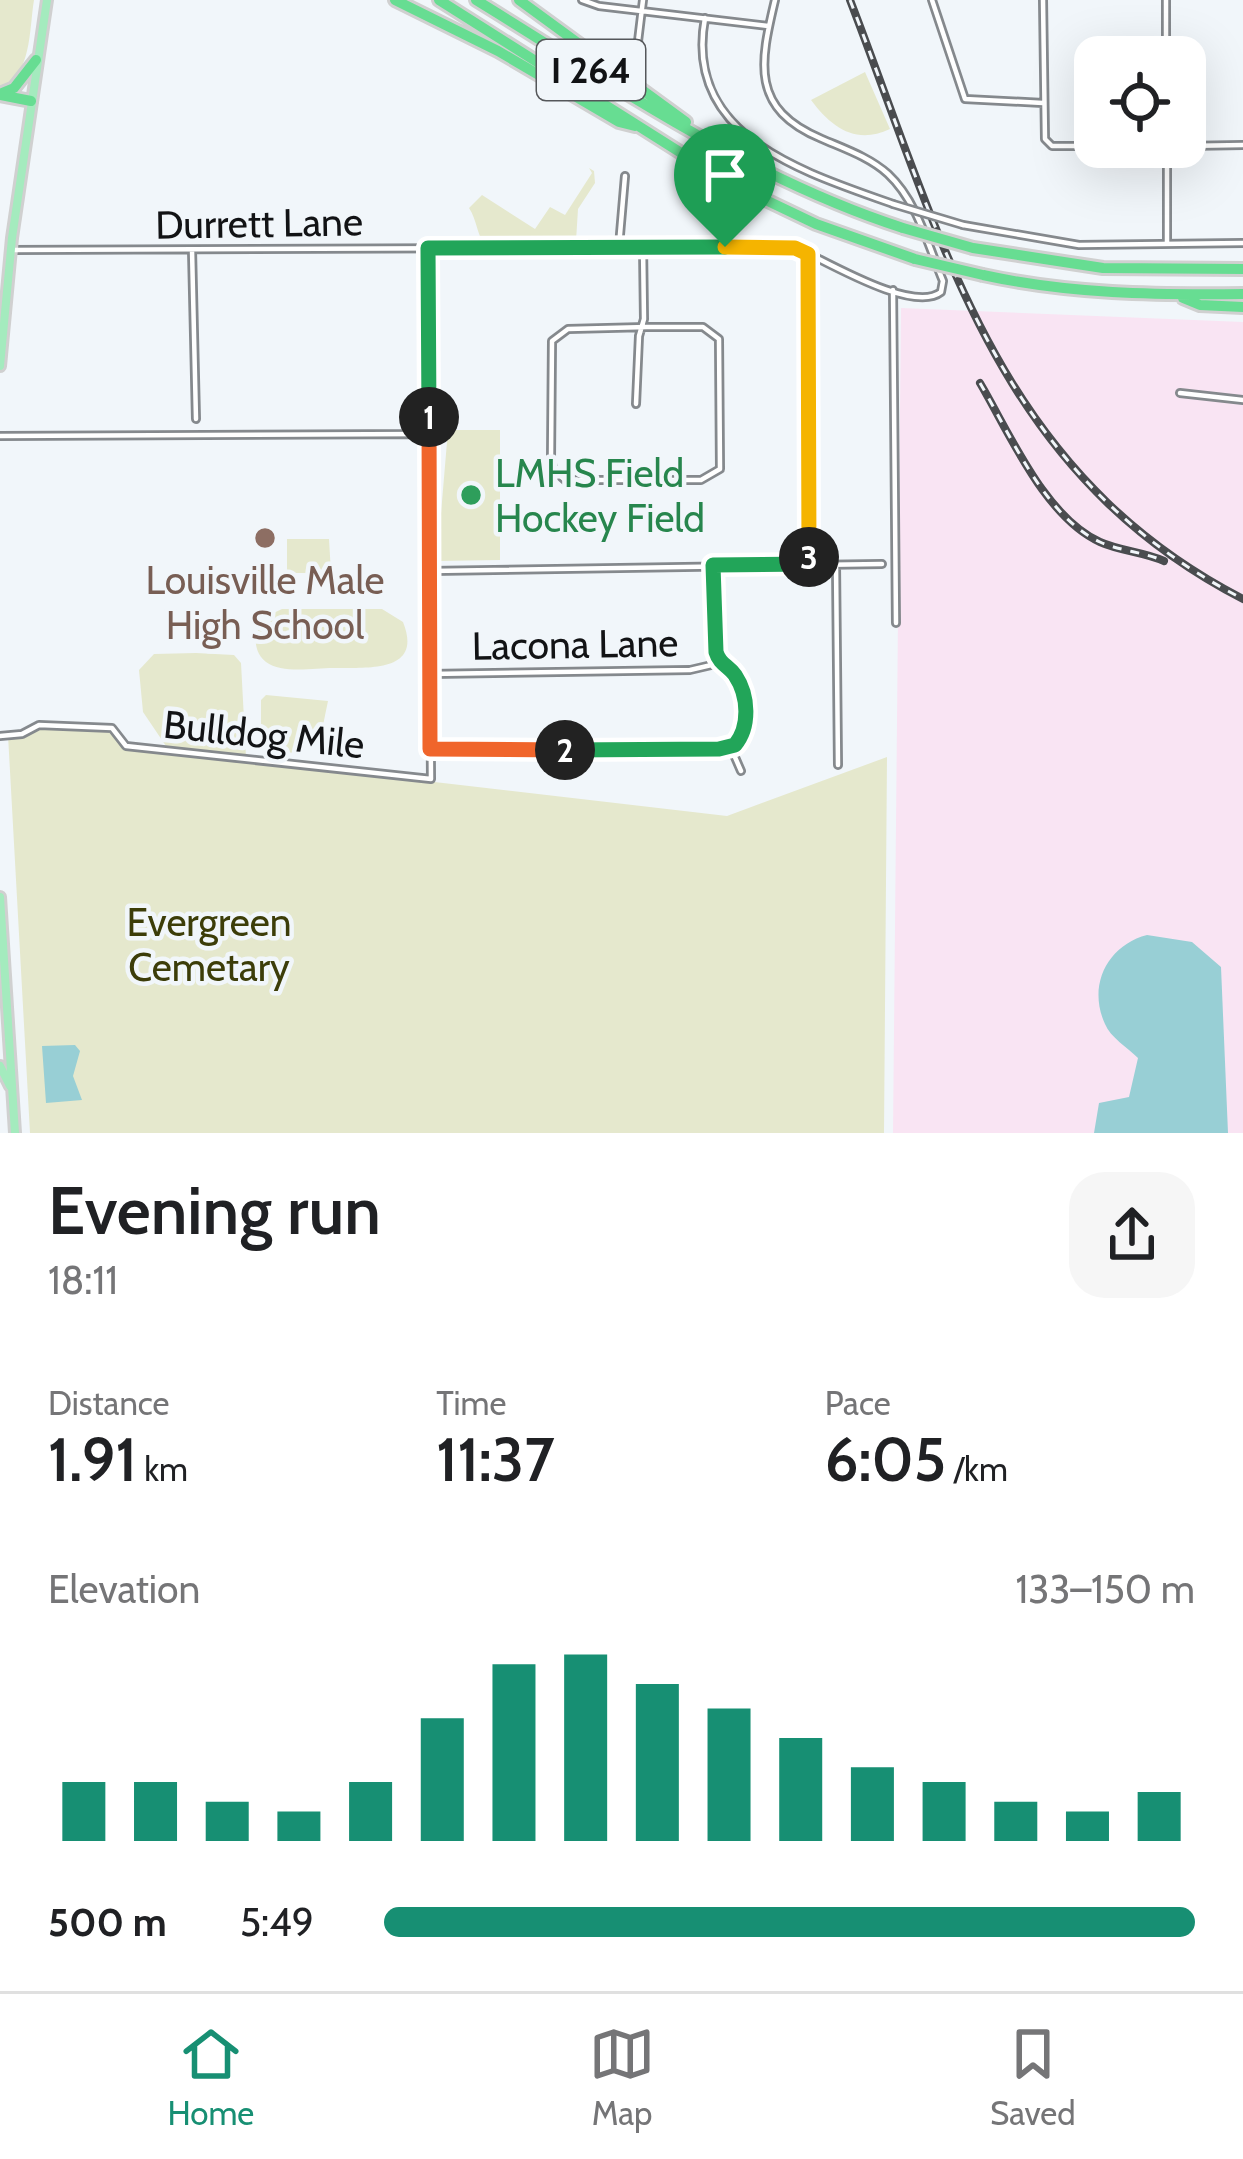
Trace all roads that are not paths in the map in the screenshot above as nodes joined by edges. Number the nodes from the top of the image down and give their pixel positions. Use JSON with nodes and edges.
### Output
{"nodes":[{"id":1,"x":46,"y":0,"type":"edge"},
{"id":2,"x":395,"y":0,"type":"edge"},
{"id":3,"x":439,"y":0,"type":"edge"},
{"id":4,"x":476,"y":0,"type":"edge"},
{"id":5,"x":519,"y":0,"type":"edge"},
{"id":6,"x":582,"y":0,"type":"edge"},
{"id":7,"x":644,"y":0,"type":"edge"},
{"id":8,"x":776,"y":0,"type":"edge"},
{"id":9,"x":932,"y":0,"type":"edge"},
{"id":10,"x":1042,"y":0,"type":"edge"},
{"id":11,"x":1166,"y":0,"type":"edge"},
{"id":12,"x":642,"y":10,"type":"junction"},
{"id":13,"x":705,"y":18,"type":"junction"},
{"id":14,"x":768,"y":26,"type":"junction"},
{"id":15,"x":1166,"y":36,"type":"edge"},
{"id":16,"x":636,"y":58,"type":"dead end"},
{"id":17,"x":36,"y":60,"type":"junction"},
{"id":18,"x":0,"y":95,"type":"edge"},
{"id":19,"x":31,"y":101,"type":"junction"},
{"id":20,"x":1043,"y":103,"type":"junction"},
{"id":21,"x":638,"y":127,"type":"junction"},
{"id":22,"x":706,"y":140,"type":"junction"},
{"id":23,"x":1074,"y":145,"type":"edge"},
{"id":24,"x":1243,"y":145,"type":"edge"},
{"id":25,"x":1206,"y":146,"type":"edge"},
{"id":26,"x":1167,"y":168,"type":"edge"},
{"id":27,"x":626,"y":176,"type":"dead end"},
{"id":28,"x":1243,"y":243,"type":"edge"},
{"id":29,"x":1168,"y":245,"type":"junction"},
{"id":30,"x":619,"y":246,"type":"junction"},
{"id":31,"x":643,"y":246,"type":"junction"},
{"id":32,"x":428,"y":248,"type":"junction"},
{"id":33,"x":11,"y":250,"type":"junction"},
{"id":34,"x":192,"y":250,"type":"junction"},
{"id":35,"x":808,"y":254,"type":"junction"},
{"id":36,"x":1243,"y":269,"type":"edge"},
{"id":37,"x":893,"y":290,"type":"junction"},
{"id":38,"x":1243,"y":294,"type":"edge"},
{"id":39,"x":1180,"y":297,"type":"junction"},
{"id":40,"x":1243,"y":307,"type":"edge"},
{"id":41,"x":641,"y":327,"type":"junction"},
{"id":42,"x":0,"y":366,"type":"edge"},
{"id":43,"x":1180,"y":393,"type":"dead end"},
{"id":44,"x":1243,"y":400,"type":"edge"},
{"id":45,"x":636,"y":404,"type":"dead end"},
{"id":46,"x":196,"y":419,"type":"dead end"},
{"id":47,"x":429,"y":434,"type":"junction"},
{"id":48,"x":0,"y":436,"type":"edge"},
{"id":49,"x":809,"y":564,"type":"junction"},
{"id":50,"x":836,"y":564,"type":"junction"},
{"id":51,"x":882,"y":564,"type":"dead end"},
{"id":52,"x":713,"y":565,"type":"junction"},
{"id":53,"x":431,"y":571,"type":"junction"},
{"id":54,"x":896,"y":623,"type":"dead end"},
{"id":55,"x":720,"y":663,"type":"junction"},
{"id":56,"x":430,"y":674,"type":"junction"},
{"id":57,"x":0,"y":736,"type":"edge"},
{"id":58,"x":731,"y":748,"type":"junction"},
{"id":59,"x":430,"y":749,"type":"junction"},
{"id":60,"x":838,"y":765,"type":"dead end"},
{"id":61,"x":741,"y":771,"type":"dead end"},
{"id":62,"x":0,"y":897,"type":"edge"},
{"id":63,"x":0,"y":1066,"type":"edge"},
{"id":64,"x":13,"y":1094,"type":"junction"},
{"id":65,"x":15,"y":1133,"type":"edge"}],
"edges":[{"from":1,"to":17,"type":"main road"},
{"from":2,"to":21,"type":"highway"},
{"from":3,"to":21,"type":"highway","number":"I 264"},
{"from":4,"to":22,"type":"highway","number":"I 264"},
{"from":5,"to":22,"type":"highway"},
{"from":6,"to":12,"type":"street"},
{"from":7,"to":12,"type":"street"},
{"from":8,"to":14,"type":"street"},
{"from":9,"to":20,"type":"street"},
{"from":10,"to":20,"type":"street"},
{"from":11,"to":15,"type":"street"},
{"from":12,"to":13,"type":"street"},
{"from":12,"to":16,"type":"street"},
{"from":13,"to":14,"type":"street"},
{"from":13,"to":29,"type":"street","bridge":true},
{"from":14,"to":37,"type":"street","name":"Durrett Lane"},
{"from":17,"to":18,"type":"highway"},
{"from":17,"to":19,"type":"main road"},
{"from":18,"to":19,"type":"highway"},
{"from":19,"to":33,"type":"main road"},
{"from":20,"to":23,"type":"street"},
{"from":21,"to":39,"type":"highway","number":"I 264","bridge":true},
{"from":22,"to":36,"type":"highway","number":"I 264","bridge":true},
{"from":24,"to":25,"type":"street"},
{"from":26,"to":29,"type":"street"},
{"from":27,"to":30,"type":"street"},
{"from":28,"to":29,"type":"street"},
{"from":30,"to":31,"type":"street","name":"Durrett Lane"},
{"from":30,"to":32,"type":"street","name":"Durrett Lane"},
{"from":31,"to":35,"type":"street","name":"Durrett Lane"},
{"from":31,"to":41,"type":"street"},
{"from":32,"to":34,"type":"street","name":"Durrett Lane"},
{"from":32,"to":47,"type":"street"},
{"from":33,"to":34,"type":"street","name":"Durrett Lane"},
{"from":33,"to":42,"type":"main road"},
{"from":34,"to":46,"type":"street"},
{"from":35,"to":37,"type":"street","name":"Durrett Lane"},
{"from":35,"to":49,"type":"street"},
{"from":37,"to":54,"type":"street"},
{"from":38,"to":39,"type":"highway","number":"I 264"},
{"from":39,"to":40,"type":"highway"},
{"from":41,"to":41,"type":"street"},
{"from":41,"to":45,"type":"street"},
{"from":43,"to":44,"type":"street"},
{"from":47,"to":48,"type":"street"},
{"from":47,"to":53,"type":"street"},
{"from":49,"to":50,"type":"street"},
{"from":49,"to":52,"type":"street"},
{"from":50,"to":51,"type":"street"},
{"from":50,"to":60,"type":"street"},
{"from":52,"to":53,"type":"street"},
{"from":52,"to":55,"type":"street"},
{"from":53,"to":56,"type":"street"},
{"from":55,"to":56,"type":"street","name":"Lacona Lane"},
{"from":55,"to":58,"type":"street"},
{"from":56,"to":59,"type":"street"},
{"from":57,"to":59,"type":"street","name":"Bulldog Mile"},
{"from":58,"to":59,"type":"street"},
{"from":58,"to":61,"type":"street"},
{"from":62,"to":64,"type":"main road"},
{"from":63,"to":64,"type":"main road"},
{"from":64,"to":65,"type":"main road"}]}
